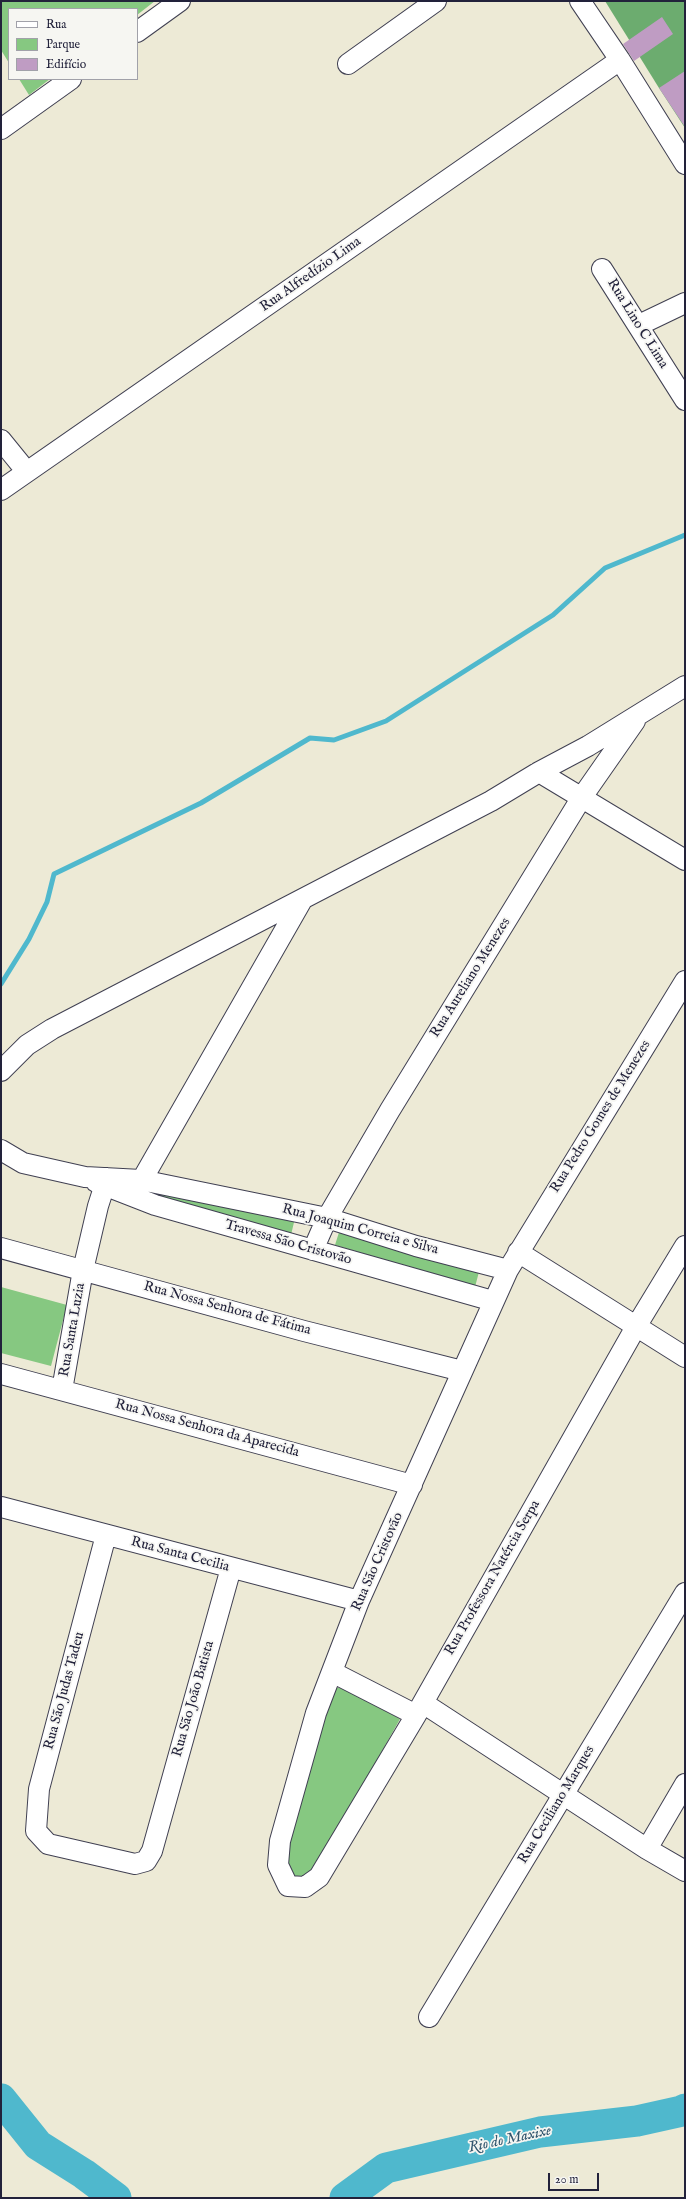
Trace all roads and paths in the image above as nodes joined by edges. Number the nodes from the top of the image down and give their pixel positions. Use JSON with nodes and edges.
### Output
{"nodes":[{"id":1,"x":180,"y":1,"type":"edge"},
{"id":2,"x":436,"y":1,"type":"edge"},
{"id":3,"x":580,"y":1,"type":"edge"},
{"id":4,"x":138,"y":31,"type":"edge"},
{"id":5,"x":620,"y":60,"type":"junction"},
{"id":6,"x":348,"y":64,"type":"dead end"},
{"id":7,"x":70,"y":80,"type":"edge"},
{"id":8,"x":1,"y":129,"type":"edge"},
{"id":9,"x":685,"y":164,"type":"edge"},
{"id":10,"x":602,"y":269,"type":"dead end"},
{"id":11,"x":685,"y":303,"type":"edge"},
{"id":12,"x":639,"y":325,"type":"junction"},
{"id":13,"x":685,"y":400,"type":"edge"},
{"id":14,"x":1,"y":440,"type":"edge"},
{"id":15,"x":27,"y":472,"type":"junction"},
{"id":16,"x":1,"y":490,"type":"edge"},
{"id":17,"x":685,"y":686,"type":"edge"},
{"id":18,"x":641,"y":713,"type":"junction"},
{"id":19,"x":539,"y":772,"type":"junction"},
{"id":20,"x":582,"y":797,"type":"junction"},
{"id":21,"x":685,"y":860,"type":"edge"},
{"id":22,"x":302,"y":900,"type":"junction"},
{"id":23,"x":685,"y":981,"type":"edge"},
{"id":24,"x":1,"y":1071,"type":"edge"},
{"id":25,"x":1,"y":1150,"type":"edge"},
{"id":26,"x":141,"y":1180,"type":"junction"},
{"id":27,"x":106,"y":1182,"type":"junction"},
{"id":28,"x":133,"y":1198,"type":"junction"},
{"id":29,"x":327,"y":1218,"type":"junction"},
{"id":30,"x":685,"y":1246,"type":"edge"},
{"id":31,"x":1,"y":1248,"type":"edge"},
{"id":32,"x":313,"y":1250,"type":"junction"},
{"id":33,"x":518,"y":1252,"type":"junction"},
{"id":34,"x":83,"y":1270,"type":"junction"},
{"id":35,"x":508,"y":1270,"type":"junction"},
{"id":36,"x":493,"y":1301,"type":"junction"},
{"id":37,"x":637,"y":1325,"type":"junction"},
{"id":38,"x":685,"y":1357,"type":"edge"},
{"id":39,"x":462,"y":1371,"type":"junction"},
{"id":40,"x":1,"y":1374,"type":"edge"},
{"id":41,"x":62,"y":1390,"type":"junction"},
{"id":42,"x":412,"y":1485,"type":"junction"},
{"id":43,"x":1,"y":1507,"type":"edge"},
{"id":44,"x":106,"y":1535,"type":"junction"},
{"id":45,"x":231,"y":1568,"type":"junction"},
{"id":46,"x":685,"y":1593,"type":"edge"},
{"id":47,"x":359,"y":1601,"type":"junction"},
{"id":48,"x":332,"y":1672,"type":"junction"},
{"id":49,"x":420,"y":1709,"type":"junction"},
{"id":50,"x":685,"y":1784,"type":"edge"},
{"id":51,"x":563,"y":1795,"type":"junction"},
{"id":52,"x":48,"y":1844,"type":"joint"},
{"id":53,"x":647,"y":1849,"type":"junction"},
{"id":54,"x":685,"y":1871,"type":"edge"},
{"id":55,"x":286,"y":1883,"type":"joint"},
{"id":56,"x":429,"y":2016,"type":"dead end"}],
"edges":[{"from":1,"to":4,"type":"street"},
{"from":2,"to":6,"type":"street"},
{"from":3,"to":5,"type":"street"},
{"from":5,"to":9,"type":"street"},
{"from":5,"to":15,"type":"street","name":"Rua Alfredízio Lima"},
{"from":7,"to":8,"type":"street"},
{"from":10,"to":12,"type":"street","name":"Rua Lino C Lima"},
{"from":11,"to":12,"type":"street"},
{"from":12,"to":13,"type":"street","name":"Rua Lino C Lima"},
{"from":14,"to":15,"type":"street"},
{"from":15,"to":16,"type":"street","name":"Rua Alfredízio Lima"},
{"from":17,"to":18,"type":"street"},
{"from":18,"to":19,"type":"street"},
{"from":18,"to":20,"type":"street","name":"Rua Aureliano Menezes"},
{"from":19,"to":20,"type":"street"},
{"from":19,"to":22,"type":"street"},
{"from":20,"to":21,"type":"street"},
{"from":20,"to":29,"type":"street","name":"Rua Aureliano Menezes"},
{"from":22,"to":24,"type":"street"},
{"from":22,"to":26,"type":"street"},
{"from":23,"to":33,"type":"street","name":"Rua Pedro Gomes de Menezes"},
{"from":25,"to":27,"type":"street","name":"Travessa São Cristovão"},
{"from":26,"to":27,"type":"street","name":"Travessa São Cristovão"},
{"from":26,"to":28,"type":"street"},
{"from":26,"to":29,"type":"street","name":"Rua Joaquim Correia e Silva"},
{"from":27,"to":28,"type":"street","name":"Travessa São Cristovão"},
{"from":27,"to":34,"type":"street"},
{"from":28,"to":32,"type":"street","name":"Travessa São Cristovão"},
{"from":29,"to":32,"type":"street","name":"Rua Aureliano Menezes"},
{"from":29,"to":35,"type":"street","name":"Rua Joaquim Correia e Silva"},
{"from":30,"to":37,"type":"street","name":"Rua Professora Natércia Serpa"},
{"from":31,"to":34,"type":"street","name":"Rua Nossa Senhora de Fátima"},
{"from":32,"to":36,"type":"street","name":"Travessa São Cristovão"},
{"from":33,"to":35,"type":"street","name":"Rua São Cristovão"},
{"from":33,"to":37,"type":"street"},
{"from":34,"to":39,"type":"street","name":"Rua Nossa Senhora de Fátima"},
{"from":34,"to":41,"type":"street","name":"Rua Santa Luzia"},
{"from":35,"to":36,"type":"street","name":"Rua São Cristovão"},
{"from":36,"to":39,"type":"street","name":"Rua São Cristovão"},
{"from":37,"to":38,"type":"street"},
{"from":37,"to":49,"type":"street","name":"Rua Professora Natércia Serpa"},
{"from":39,"to":42,"type":"street","name":"Rua São Cristovão"},
{"from":40,"to":41,"type":"street","name":"Rua Nossa Senhora da Aparecida"},
{"from":41,"to":42,"type":"street","name":"Rua Nossa Senhora da Aparecida"},
{"from":42,"to":47,"type":"street","name":"Rua São Cristovão"},
{"from":43,"to":44,"type":"street","name":"Rua Santa Cecilia"},
{"from":44,"to":45,"type":"street","name":"Rua Santa Cecilia"},
{"from":44,"to":52,"type":"street","name":"Rua São Judas Tadeu"},
{"from":45,"to":47,"type":"street","name":"Rua Santa Cecilia"},
{"from":45,"to":52,"type":"street","name":"Rua São João Batista"},
{"from":46,"to":51,"type":"street","name":"Rua Ceciliano Marques"},
{"from":47,"to":48,"type":"street","name":"Rua São Cristovão"},
{"from":48,"to":49,"type":"street"},
{"from":48,"to":55,"type":"street","name":"Rua São Cristovão"},
{"from":49,"to":51,"type":"street"},
{"from":49,"to":55,"type":"street","name":"Rua Professora Natércia Serpa"},
{"from":50,"to":53,"type":"street"},
{"from":51,"to":53,"type":"street"},
{"from":51,"to":56,"type":"street","name":"Rua Ceciliano Marques"},
{"from":53,"to":54,"type":"street"}]}
